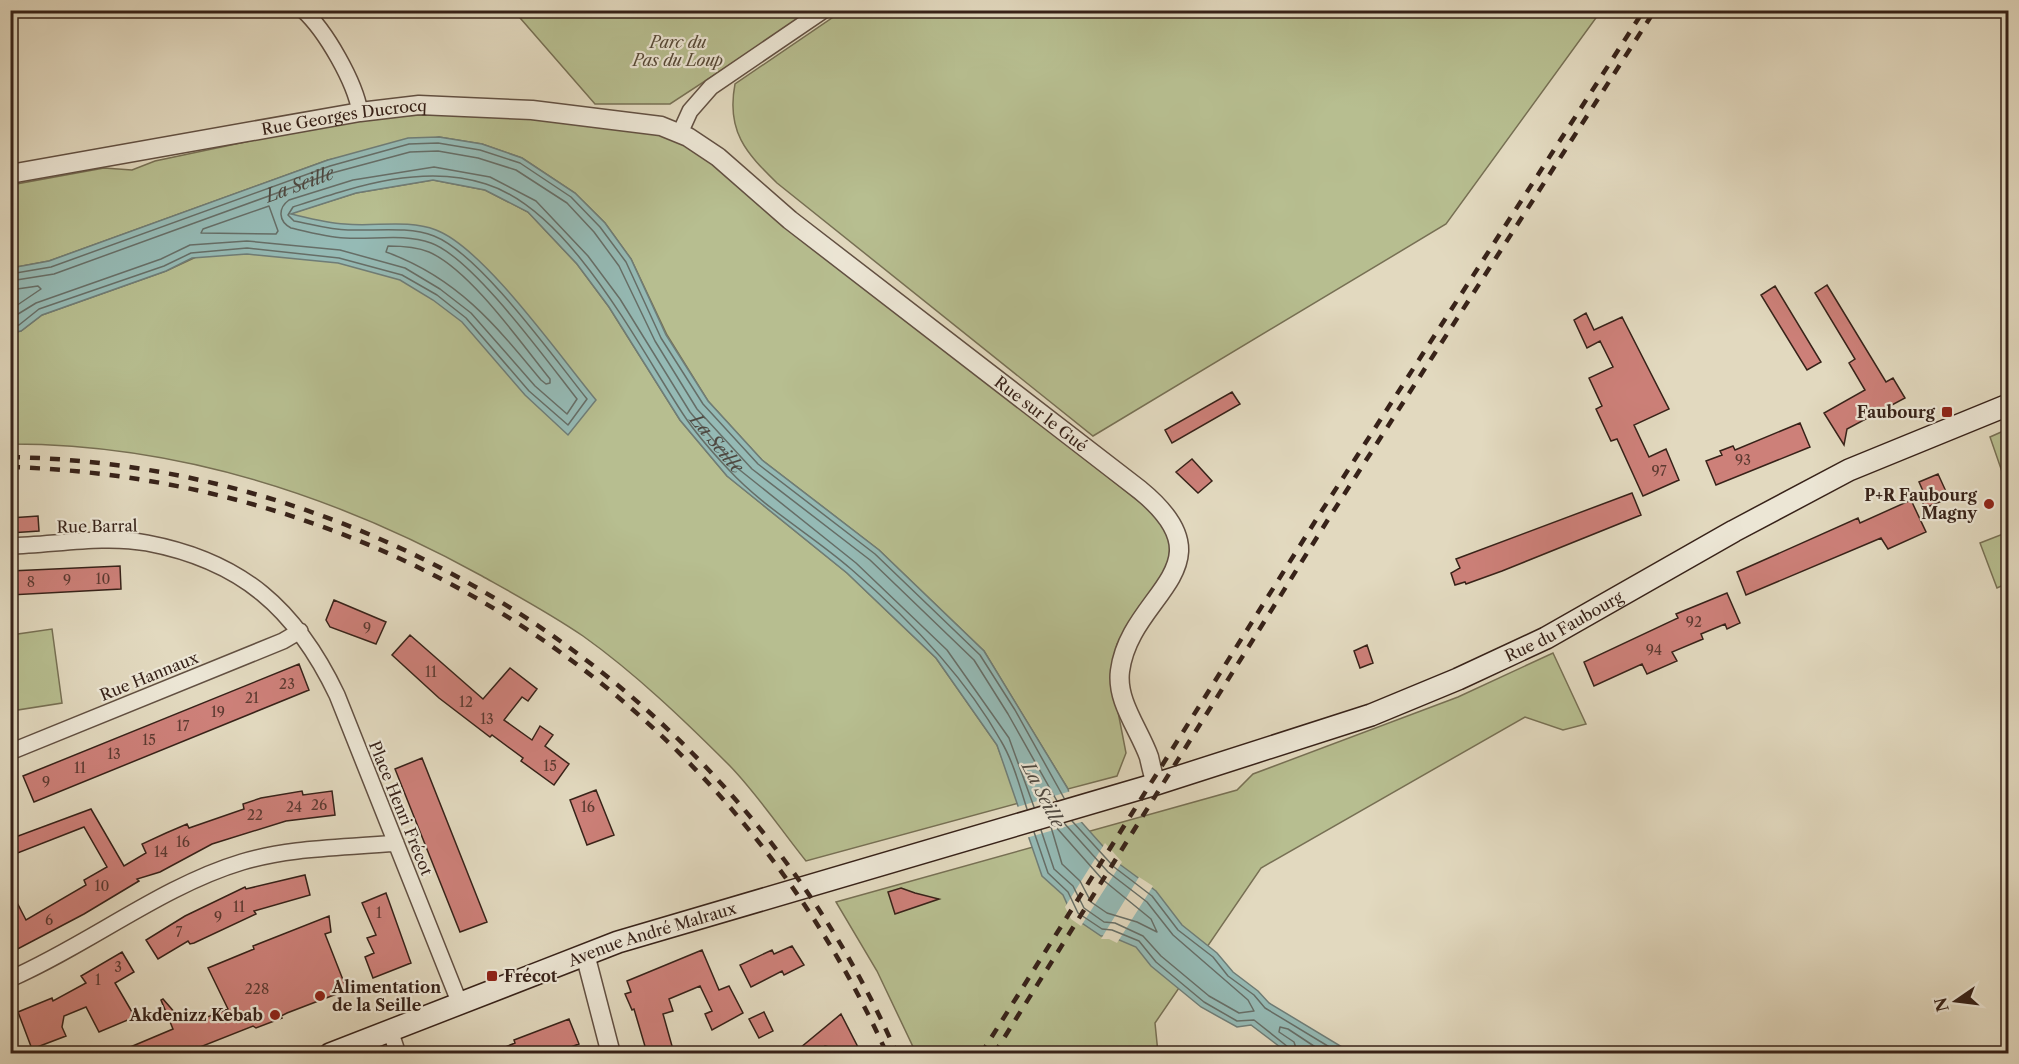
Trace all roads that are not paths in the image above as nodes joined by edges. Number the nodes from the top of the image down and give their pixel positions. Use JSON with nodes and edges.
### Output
{"nodes":[{"id":1,"x":303,"y":10,"type":"edge"},
{"id":2,"x":824,"y":10,"type":"edge"},
{"id":3,"x":360,"y":112,"type":"junction"},
{"id":4,"x":680,"y":133,"type":"junction"},
{"id":5,"x":10,"y":174,"type":"edge"},
{"id":6,"x":2008,"y":405,"type":"edge"},
{"id":7,"x":10,"y":546,"type":"edge"},
{"id":8,"x":300,"y":631,"type":"junction"},
{"id":9,"x":10,"y":752,"type":"edge"},
{"id":10,"x":1155,"y":784,"type":"junction"},
{"id":11,"x":1099,"y":801,"type":"joint"},
{"id":12,"x":396,"y":843,"type":"junction"},
{"id":13,"x":585,"y":954,"type":"junction"},
{"id":14,"x":10,"y":979,"type":"edge"},
{"id":15,"x":460,"y":1004,"type":"junction"},
{"id":16,"x":390,"y":1030,"type":"junction"},
{"id":17,"x":330,"y":1053,"type":"edge"},
{"id":18,"x":398,"y":1053,"type":"edge"},
{"id":19,"x":611,"y":1053,"type":"edge"}],
"edges":[{"from":1,"to":3,"type":"street"},
{"from":2,"to":4,"type":"street"},
{"from":3,"to":4,"type":"street","name":"Rue Georges Ducrocq"},
{"from":3,"to":5,"type":"street","name":"Rue Georges Ducrocq"},
{"from":4,"to":10,"type":"street","name":"Rue sur le Gué"},
{"from":6,"to":10,"type":"main road","name":"Rue du Faubourg"},
{"from":7,"to":8,"type":"street","name":"Rue Barral"},
{"from":8,"to":9,"type":"street","name":"Rue Hannaux"},
{"from":8,"to":12,"type":"street","name":"Place Henri Frécot"},
{"from":10,"to":11,"type":"main road","name":"Rue du Faubourg"},
{"from":11,"to":13,"type":"main road","name":"Avenue André Malraux"},
{"from":12,"to":14,"type":"street"},
{"from":12,"to":15,"type":"street","name":"Place Henri Frécot"},
{"from":13,"to":15,"type":"main road","name":"Avenue André Malraux"},
{"from":13,"to":19,"type":"street"},
{"from":15,"to":16,"type":"main road","name":"Avenue André Malraux"},
{"from":16,"to":17,"type":"main road","name":"Avenue André Malraux"},
{"from":16,"to":18,"type":"street"}]}
